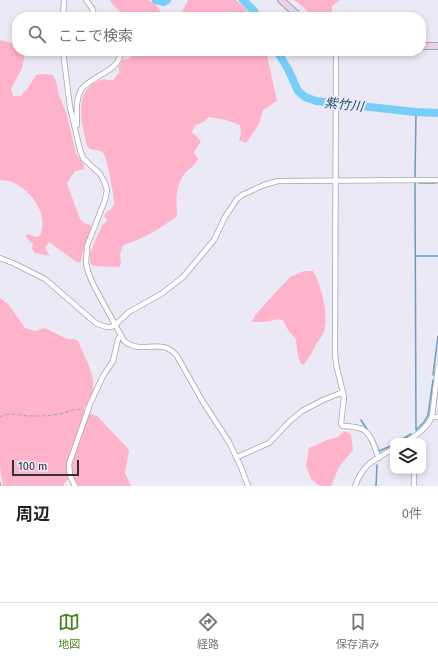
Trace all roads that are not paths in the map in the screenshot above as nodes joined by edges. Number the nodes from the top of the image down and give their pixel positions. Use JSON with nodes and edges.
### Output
{"nodes":[{"id":1,"x":64,"y":0,"type":"edge"},
{"id":2,"x":86,"y":0,"type":"edge"},
{"id":3,"x":281,"y":0,"type":"edge"},
{"id":4,"x":63,"y":12,"type":"edge"},
{"id":5,"x":93,"y":12,"type":"edge"},
{"id":6,"x":294,"y":12,"type":"edge"},
{"id":7,"x":426,"y":46,"type":"edge"},
{"id":8,"x":438,"y":46,"type":"edge"},
{"id":9,"x":64,"y":56,"type":"edge"},
{"id":10,"x":120,"y":56,"type":"edge"},
{"id":11,"x":336,"y":56,"type":"edge"},
{"id":12,"x":75,"y":127,"type":"junction"},
{"id":13,"x":438,"y":180,"type":"edge"},
{"id":14,"x":335,"y":181,"type":"junction"},
{"id":15,"x":0,"y":258,"type":"edge"},
{"id":16,"x":115,"y":325,"type":"junction"},
{"id":17,"x":121,"y":335,"type":"junction"},
{"id":18,"x":438,"y":367,"type":"edge"},
{"id":19,"x":343,"y":392,"type":"junction"},
{"id":20,"x":432,"y":416,"type":"junction"},
{"id":21,"x":438,"y":417,"type":"edge"},
{"id":22,"x":413,"y":438,"type":"edge"},
{"id":23,"x":390,"y":451,"type":"edge"},
{"id":24,"x":237,"y":457,"type":"junction"},
{"id":25,"x":379,"y":458,"type":"junction"},
{"id":26,"x":414,"y":474,"type":"edge"},
{"id":27,"x":75,"y":486,"type":"edge"},
{"id":28,"x":248,"y":486,"type":"edge"},
{"id":29,"x":355,"y":486,"type":"edge"},
{"id":30,"x":414,"y":486,"type":"edge"}],
"edges":[{"from":1,"to":4,"type":"street"},
{"from":2,"to":5,"type":"street"},
{"from":3,"to":6,"type":"main road"},
{"from":7,"to":8,"type":"main road"},
{"from":9,"to":12,"type":"street"},
{"from":10,"to":12,"type":"street"},
{"from":11,"to":14,"type":"street"},
{"from":12,"to":16,"type":"street"},
{"from":13,"to":14,"type":"street"},
{"from":14,"to":16,"type":"street"},
{"from":14,"to":19,"type":"street"},
{"from":15,"to":16,"type":"street"},
{"from":16,"to":17,"type":"street"},
{"from":17,"to":24,"type":"street"},
{"from":17,"to":27,"type":"street"},
{"from":18,"to":20,"type":"street"},
{"from":19,"to":24,"type":"street"},
{"from":19,"to":25,"type":"street"},
{"from":20,"to":21,"type":"street"},
{"from":20,"to":22,"type":"street"},
{"from":23,"to":25,"type":"street"},
{"from":24,"to":28,"type":"street"},
{"from":25,"to":29,"type":"street"},
{"from":26,"to":30,"type":"street"}]}
